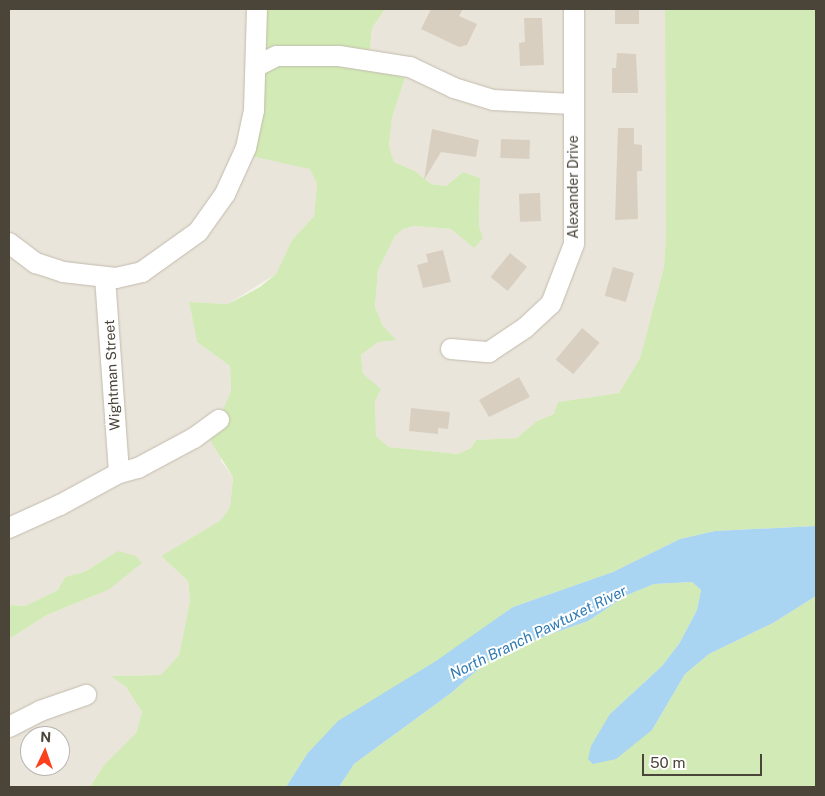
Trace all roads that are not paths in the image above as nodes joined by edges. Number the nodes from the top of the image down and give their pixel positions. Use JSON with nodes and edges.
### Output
{"nodes":[{"id":1,"x":257,"y":9,"type":"edge"},
{"id":2,"x":574,"y":9,"type":"edge"},
{"id":3,"x":256,"y":66,"type":"junction"},
{"id":4,"x":572,"y":104,"type":"junction"},
{"id":5,"x":9,"y":243,"type":"edge"},
{"id":6,"x":105,"y":277,"type":"junction"},
{"id":7,"x":451,"y":349,"type":"dead end"},
{"id":8,"x":219,"y":420,"type":"dead end"},
{"id":9,"x":119,"y":474,"type":"junction"},
{"id":10,"x":9,"y":528,"type":"edge"},
{"id":11,"x":86,"y":695,"type":"dead end"},
{"id":12,"x":9,"y":727,"type":"edge"}],
"edges":[{"from":1,"to":3,"type":"street"},
{"from":2,"to":4,"type":"street","name":"Alexander Drive"},
{"from":3,"to":4,"type":"street"},
{"from":3,"to":6,"type":"street"},
{"from":4,"to":7,"type":"street","name":"Alexander Drive"},
{"from":5,"to":6,"type":"street"},
{"from":6,"to":9,"type":"street","name":"Wightman Street"},
{"from":8,"to":9,"type":"street"},
{"from":9,"to":10,"type":"street"},
{"from":11,"to":12,"type":"street"}]}
